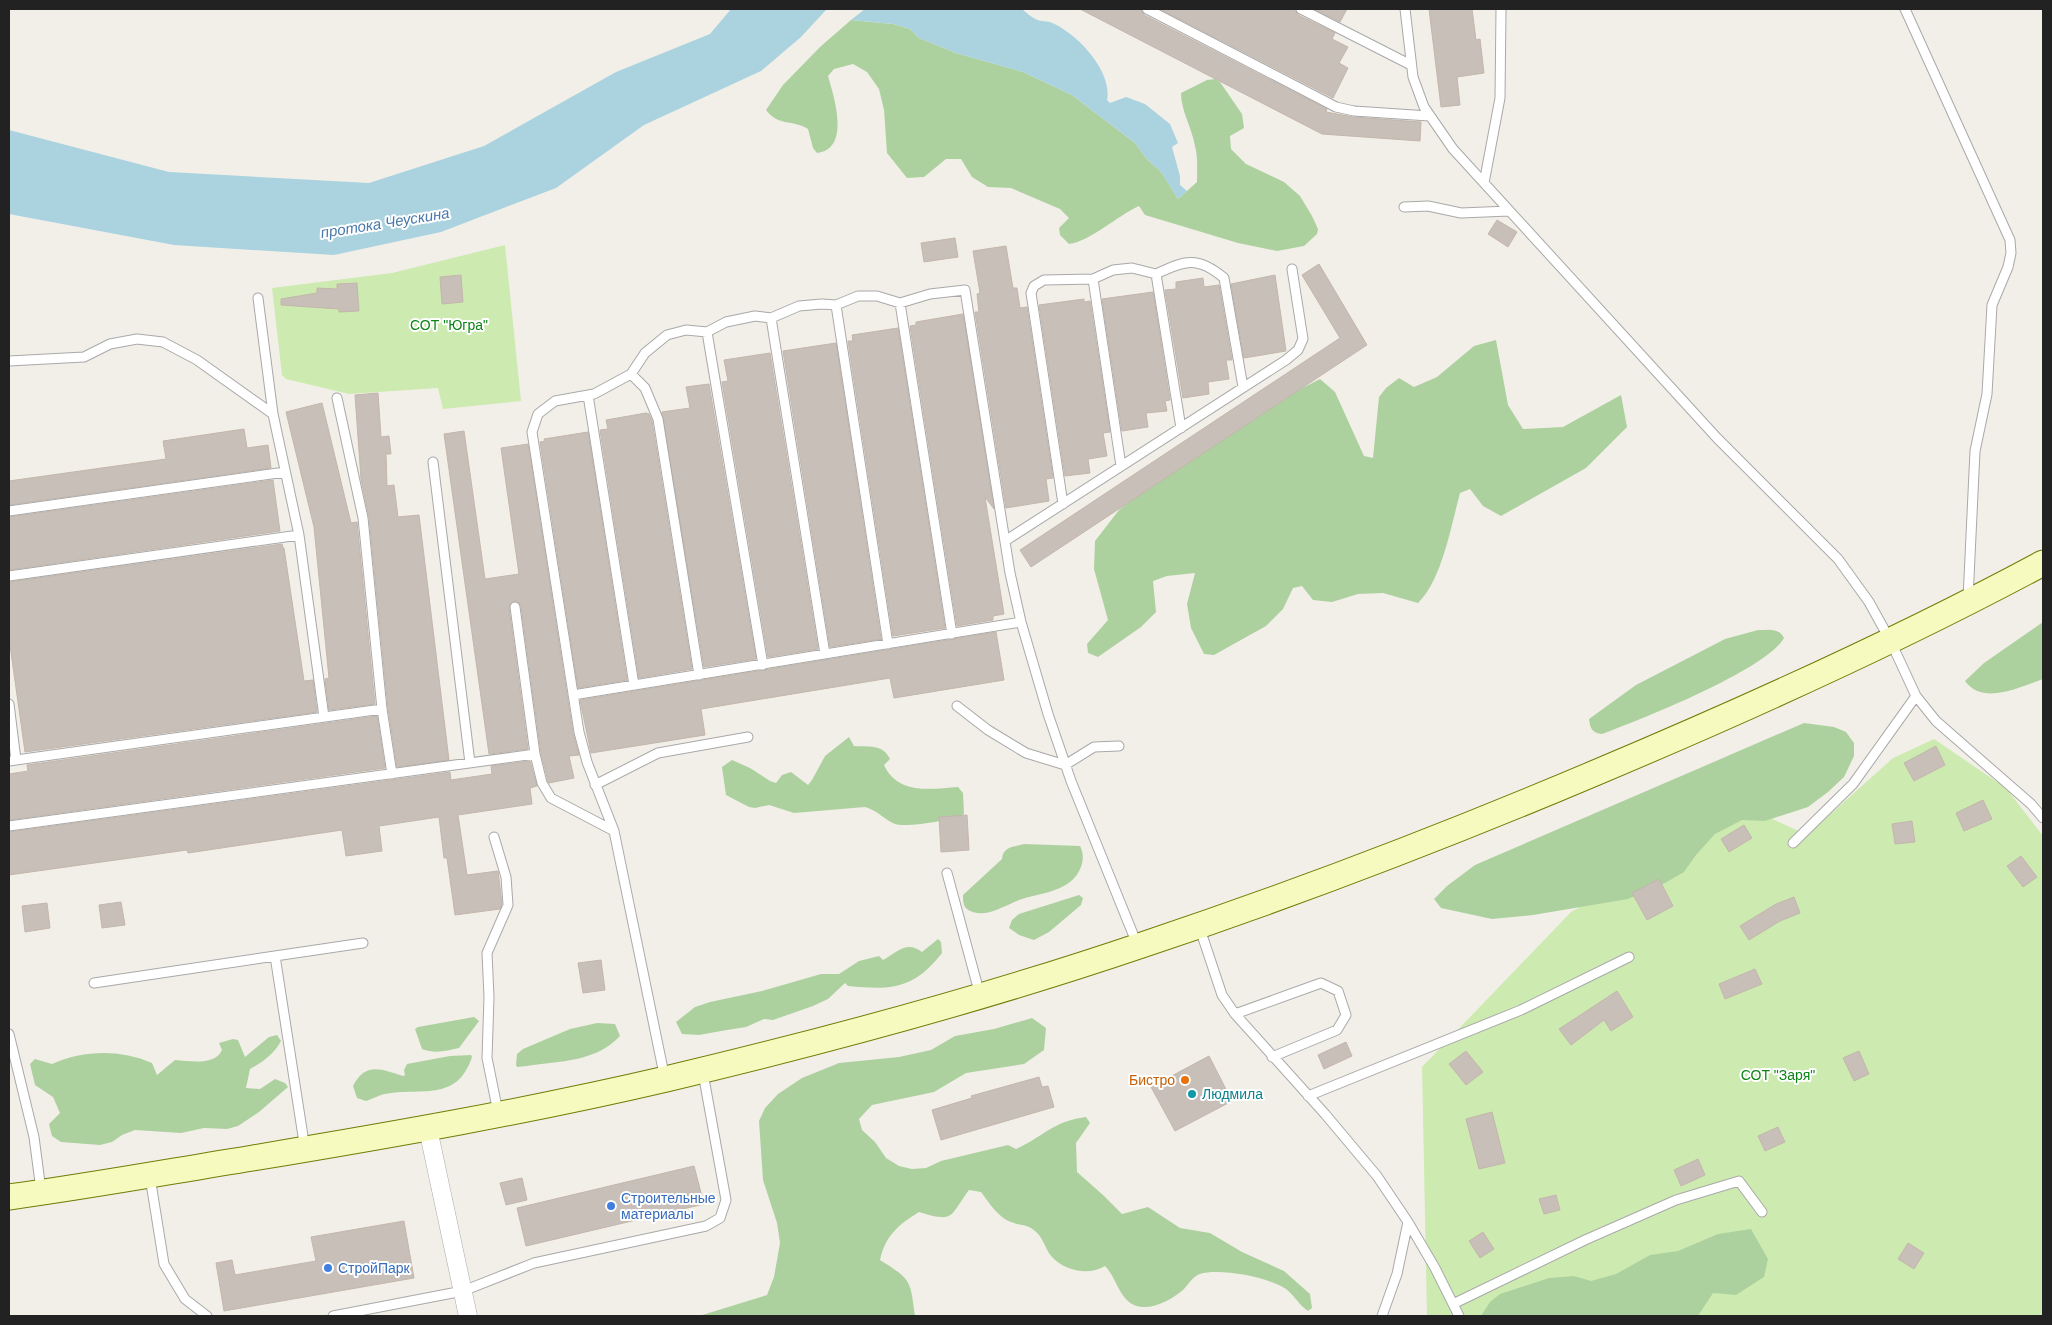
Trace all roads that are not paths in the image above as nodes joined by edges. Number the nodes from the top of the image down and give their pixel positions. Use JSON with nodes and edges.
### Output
{"nodes":[{"id":1,"x":1147,"y":9,"type":"edge"},
{"id":2,"x":1301,"y":9,"type":"edge"},
{"id":3,"x":1405,"y":9,"type":"edge"},
{"id":4,"x":1501,"y":9,"type":"edge"},
{"id":5,"x":1905,"y":9,"type":"edge"},
{"id":6,"x":1411,"y":65,"type":"junction"},
{"id":7,"x":1430,"y":116,"type":"junction"},
{"id":8,"x":1484,"y":183,"type":"junction"},
{"id":9,"x":1404,"y":207,"type":"dead end"},
{"id":10,"x":1510,"y":211,"type":"junction"},
{"id":11,"x":1292,"y":269,"type":"dead end"},
{"id":12,"x":1156,"y":274,"type":"junction"},
{"id":13,"x":1093,"y":279,"type":"junction"},
{"id":14,"x":258,"y":298,"type":"dead end"},
{"id":15,"x":900,"y":303,"type":"junction"},
{"id":16,"x":836,"y":305,"type":"junction"},
{"id":17,"x":771,"y":318,"type":"junction"},
{"id":18,"x":708,"y":332,"type":"junction"},
{"id":19,"x":9,"y":361,"type":"edge"},
{"id":20,"x":632,"y":374,"type":"junction"},
{"id":21,"x":1243,"y":387,"type":"junction"},
{"id":22,"x":588,"y":395,"type":"junction"},
{"id":23,"x":337,"y":398,"type":"dead end"},
{"id":24,"x":273,"y":414,"type":"junction"},
{"id":25,"x":1180,"y":428,"type":"junction"},
{"id":26,"x":433,"y":462,"type":"dead end"},
{"id":27,"x":1121,"y":466,"type":"junction"},
{"id":28,"x":285,"y":472,"type":"junction"},
{"id":29,"x":1063,"y":504,"type":"junction"},
{"id":30,"x":9,"y":511,"type":"edge"},
{"id":31,"x":299,"y":535,"type":"junction"},
{"id":32,"x":1005,"y":541,"type":"junction"},
{"id":33,"x":2043,"y":563,"type":"edge"},
{"id":34,"x":9,"y":576,"type":"edge"},
{"id":35,"x":1968,"y":602,"type":"junction"},
{"id":36,"x":515,"y":607,"type":"dead end"},
{"id":37,"x":1021,"y":622,"type":"junction"},
{"id":38,"x":952,"y":634,"type":"junction"},
{"id":39,"x":1890,"y":640,"type":"junction"},
{"id":40,"x":888,"y":644,"type":"junction"},
{"id":41,"x":825,"y":654,"type":"junction"},
{"id":42,"x":762,"y":664,"type":"junction"},
{"id":43,"x":699,"y":675,"type":"junction"},
{"id":44,"x":634,"y":685,"type":"junction"},
{"id":45,"x":573,"y":695,"type":"junction"},
{"id":46,"x":1916,"y":696,"type":"junction"},
{"id":47,"x":9,"y":704,"type":"edge"},
{"id":48,"x":957,"y":706,"type":"dead end"},
{"id":49,"x":382,"y":709,"type":"junction"},
{"id":50,"x":324,"y":717,"type":"junction"},
{"id":51,"x":748,"y":737,"type":"dead end"},
{"id":52,"x":1119,"y":746,"type":"dead end"},
{"id":53,"x":535,"y":754,"type":"junction"},
{"id":54,"x":13,"y":761,"type":"edge"},
{"id":55,"x":470,"y":763,"type":"junction"},
{"id":56,"x":1066,"y":765,"type":"junction"},
{"id":57,"x":392,"y":774,"type":"junction"},
{"id":58,"x":596,"y":785,"type":"junction"},
{"id":59,"x":2043,"y":818,"type":"edge"},
{"id":60,"x":9,"y":826,"type":"edge"},
{"id":61,"x":614,"y":831,"type":"junction"},
{"id":62,"x":494,"y":837,"type":"dead end"},
{"id":63,"x":1792,"y":843,"type":"dead end"},
{"id":64,"x":947,"y":873,"type":"dead end"},
{"id":65,"x":1199,"y":926,"type":"junction"},
{"id":66,"x":364,"y":943,"type":"dead end"},
{"id":67,"x":1138,"y":947,"type":"junction"},
{"id":68,"x":275,"y":956,"type":"junction"},
{"id":69,"x":1629,"y":957,"type":"dead end"},
{"id":70,"x":94,"y":984,"type":"dead end"},
{"id":71,"x":980,"y":995,"type":"junction"},
{"id":72,"x":1235,"y":1014,"type":"junction"},
{"id":73,"x":9,"y":1034,"type":"edge"},
{"id":74,"x":1272,"y":1057,"type":"junction"},
{"id":75,"x":702,"y":1070,"type":"junction"},
{"id":76,"x":665,"y":1079,"type":"junction"},
{"id":77,"x":1308,"y":1096,"type":"junction"},
{"id":78,"x":498,"y":1115,"type":"junction"},
{"id":79,"x":428,"y":1129,"type":"junction"},
{"id":80,"x":305,"y":1149,"type":"junction"},
{"id":81,"x":150,"y":1175,"type":"junction"},
{"id":82,"x":42,"y":1192,"type":"junction"},
{"id":83,"x":9,"y":1197,"type":"edge"},
{"id":84,"x":1762,"y":1212,"type":"dead end"},
{"id":85,"x":1408,"y":1222,"type":"junction"},
{"id":86,"x":463,"y":1291,"type":"junction"},
{"id":87,"x":1453,"y":1304,"type":"junction"},
{"id":88,"x":207,"y":1316,"type":"edge"},
{"id":89,"x":333,"y":1316,"type":"edge"},
{"id":90,"x":468,"y":1316,"type":"edge"},
{"id":91,"x":1382,"y":1316,"type":"edge"},
{"id":92,"x":1459,"y":1316,"type":"edge"}],
"edges":[{"from":1,"to":7,"type":"lane"},
{"from":2,"to":6,"type":"lane"},
{"from":3,"to":6,"type":"lane"},
{"from":4,"to":8,"type":"lane"},
{"from":5,"to":35,"type":"lane"},
{"from":6,"to":7,"type":"lane"},
{"from":7,"to":8,"type":"lane"},
{"from":8,"to":10,"type":"lane"},
{"from":9,"to":10,"type":"lane"},
{"from":10,"to":39,"type":"lane"},
{"from":11,"to":21,"type":"lane"},
{"from":12,"to":13,"type":"lane"},
{"from":12,"to":21,"type":"lane"},
{"from":12,"to":25,"type":"lane"},
{"from":13,"to":27,"type":"lane"},
{"from":13,"to":29,"type":"lane"},
{"from":14,"to":24,"type":"lane"},
{"from":15,"to":16,"type":"lane"},
{"from":15,"to":32,"type":"lane"},
{"from":15,"to":38,"type":"lane"},
{"from":16,"to":17,"type":"lane"},
{"from":16,"to":40,"type":"lane"},
{"from":17,"to":18,"type":"lane"},
{"from":17,"to":41,"type":"lane"},
{"from":18,"to":20,"type":"lane"},
{"from":18,"to":42,"type":"lane"},
{"from":19,"to":24,"type":"lane"},
{"from":20,"to":22,"type":"lane"},
{"from":20,"to":43,"type":"lane"},
{"from":21,"to":25,"type":"lane"},
{"from":22,"to":44,"type":"lane"},
{"from":22,"to":45,"type":"lane"},
{"from":23,"to":49,"type":"lane"},
{"from":24,"to":28,"type":"lane"},
{"from":25,"to":27,"type":"lane"},
{"from":26,"to":55,"type":"lane"},
{"from":27,"to":29,"type":"lane"},
{"from":28,"to":30,"type":"lane"},
{"from":28,"to":31,"type":"lane"},
{"from":29,"to":32,"type":"lane"},
{"from":31,"to":34,"type":"lane"},
{"from":31,"to":50,"type":"lane"},
{"from":32,"to":37,"type":"lane"},
{"from":33,"to":35,"type":"main road"},
{"from":35,"to":39,"type":"main road"},
{"from":36,"to":53,"type":"lane"},
{"from":37,"to":38,"type":"lane"},
{"from":37,"to":56,"type":"lane"},
{"from":38,"to":40,"type":"lane"},
{"from":39,"to":46,"type":"lane"},
{"from":39,"to":65,"type":"main road"},
{"from":40,"to":41,"type":"lane"},
{"from":41,"to":42,"type":"lane"},
{"from":42,"to":43,"type":"lane"},
{"from":43,"to":44,"type":"lane"},
{"from":44,"to":45,"type":"lane"},
{"from":45,"to":58,"type":"lane"},
{"from":46,"to":59,"type":"lane"},
{"from":46,"to":63,"type":"lane"},
{"from":47,"to":54,"type":"lane"},
{"from":48,"to":56,"type":"lane"},
{"from":49,"to":50,"type":"lane"},
{"from":49,"to":57,"type":"lane"},
{"from":50,"to":54,"type":"lane"},
{"from":51,"to":58,"type":"lane"},
{"from":52,"to":56,"type":"lane"},
{"from":53,"to":55,"type":"lane"},
{"from":53,"to":61,"type":"lane"},
{"from":55,"to":57,"type":"lane"},
{"from":56,"to":67,"type":"lane"},
{"from":57,"to":60,"type":"lane"},
{"from":58,"to":61,"type":"lane"},
{"from":61,"to":76,"type":"lane"},
{"from":62,"to":78,"type":"lane"},
{"from":64,"to":71,"type":"lane"},
{"from":65,"to":67,"type":"main road"},
{"from":65,"to":72,"type":"lane"},
{"from":66,"to":68,"type":"lane"},
{"from":67,"to":71,"type":"main road"},
{"from":68,"to":70,"type":"lane"},
{"from":68,"to":80,"type":"lane"},
{"from":69,"to":77,"type":"lane"},
{"from":71,"to":75,"type":"main road"},
{"from":72,"to":74,"type":"lane"},
{"from":72,"to":74,"type":"lane"},
{"from":73,"to":82,"type":"lane"},
{"from":74,"to":77,"type":"lane"},
{"from":75,"to":76,"type":"main road"},
{"from":75,"to":86,"type":"lane"},
{"from":76,"to":78,"type":"main road"},
{"from":77,"to":85,"type":"lane"},
{"from":78,"to":79,"type":"main road"},
{"from":79,"to":80,"type":"main road"},
{"from":79,"to":86,"type":"street"},
{"from":80,"to":81,"type":"main road"},
{"from":81,"to":82,"type":"main road"},
{"from":81,"to":88,"type":"lane"},
{"from":82,"to":83,"type":"main road"},
{"from":84,"to":87,"type":"lane"},
{"from":85,"to":87,"type":"lane"},
{"from":85,"to":91,"type":"lane"},
{"from":86,"to":89,"type":"lane"},
{"from":86,"to":90,"type":"street"},
{"from":87,"to":92,"type":"lane"}]}
